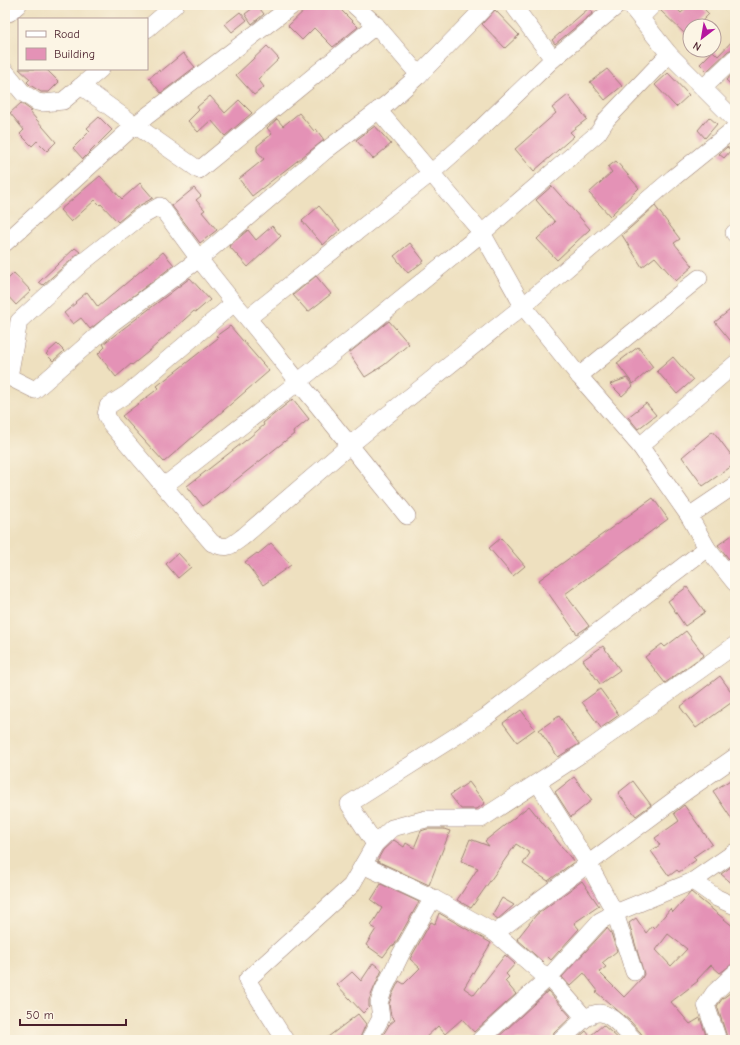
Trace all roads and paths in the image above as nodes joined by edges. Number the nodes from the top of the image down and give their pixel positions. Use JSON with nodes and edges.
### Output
{"nodes":[{"id":1,"x":175,"y":5,"type":"edge"},
{"id":2,"x":293,"y":5,"type":"edge"},
{"id":3,"x":354,"y":5,"type":"edge"},
{"id":4,"x":487,"y":5,"type":"edge"},
{"id":5,"x":513,"y":5,"type":"edge"},
{"id":6,"x":618,"y":5,"type":"edge"},
{"id":7,"x":653,"y":5,"type":"edge"},
{"id":8,"x":636,"y":11,"type":"edge"},
{"id":9,"x":376,"y":25,"type":"junction"},
{"id":10,"x":148,"y":28,"type":"edge"},
{"id":11,"x":669,"y":54,"type":"junction"},
{"id":12,"x":735,"y":58,"type":"edge"},
{"id":13,"x":553,"y":59,"type":"junction"},
{"id":14,"x":100,"y":70,"type":"edge"},
{"id":15,"x":5,"y":71,"type":"edge"},
{"id":16,"x":419,"y":75,"type":"junction"},
{"id":17,"x":81,"y":86,"type":"junction"},
{"id":18,"x":703,"y":88,"type":"junction"},
{"id":19,"x":378,"y":110,"type":"junction"},
{"id":20,"x":735,"y":120,"type":"edge"},
{"id":21,"x":135,"y":125,"type":"junction"},
{"id":22,"x":735,"y":128,"type":"edge"},
{"id":23,"x":431,"y":173,"type":"junction"},
{"id":24,"x":482,"y":233,"type":"junction"},
{"id":25,"x":5,"y":243,"type":"edge"},
{"id":26,"x":199,"y":259,"type":"junction"},
{"id":27,"x":699,"y":278,"type":"dead end"},
{"id":28,"x":234,"y":303,"type":"junction"},
{"id":29,"x":523,"y":306,"type":"junction"},
{"id":30,"x":248,"y":318,"type":"junction"},
{"id":31,"x":735,"y":364,"type":"edge"},
{"id":32,"x":579,"y":376,"type":"junction"},
{"id":33,"x":298,"y":382,"type":"junction"},
{"id":34,"x":350,"y":445,"type":"junction"},
{"id":35,"x":640,"y":446,"type":"junction"},
{"id":36,"x":735,"y":485,"type":"edge"},
{"id":37,"x":164,"y":486,"type":"junction"},
{"id":38,"x":407,"y":516,"type":"dead end"},
{"id":39,"x":689,"y":516,"type":"junction"},
{"id":40,"x":707,"y":548,"type":"junction"},
{"id":41,"x":735,"y":583,"type":"edge"},
{"id":42,"x":735,"y":645,"type":"edge"},
{"id":43,"x":735,"y":758,"type":"edge"},
{"id":44,"x":538,"y":783,"type":"junction"},
{"id":45,"x":375,"y":844,"type":"junction"},
{"id":46,"x":735,"y":852,"type":"edge"},
{"id":47,"x":589,"y":864,"type":"junction"},
{"id":48,"x":363,"y":865,"type":"junction"},
{"id":49,"x":693,"y":881,"type":"junction"},
{"id":50,"x":433,"y":898,"type":"junction"},
{"id":51,"x":735,"y":906,"type":"edge"},
{"id":52,"x":615,"y":913,"type":"junction"},
{"id":53,"x":495,"y":933,"type":"junction"},
{"id":54,"x":634,"y":972,"type":"dead end"},
{"id":55,"x":735,"y":973,"type":"edge"},
{"id":56,"x":549,"y":977,"type":"junction"},
{"id":57,"x":585,"y":1018,"type":"junction"},
{"id":58,"x":285,"y":1040,"type":"edge"},
{"id":59,"x":369,"y":1040,"type":"edge"},
{"id":60,"x":480,"y":1040,"type":"edge"},
{"id":61,"x":561,"y":1040,"type":"edge"},
{"id":62,"x":634,"y":1040,"type":"edge"},
{"id":63,"x":718,"y":1040,"type":"edge"}],
"edges":[{"from":1,"to":10,"type":"street"},
{"from":2,"to":21,"type":"street"},
{"from":3,"to":9,"type":"street"},
{"from":4,"to":16,"type":"street"},
{"from":5,"to":13,"type":"street"},
{"from":6,"to":13,"type":"street"},
{"from":7,"to":8,"type":"street"},
{"from":8,"to":11,"type":"street"},
{"from":9,"to":16,"type":"street"},
{"from":9,"to":21,"type":"street"},
{"from":11,"to":18,"type":"street"},
{"from":11,"to":24,"type":"street"},
{"from":12,"to":18,"type":"street"},
{"from":13,"to":23,"type":"street"},
{"from":14,"to":17,"type":"street"},
{"from":15,"to":17,"type":"street"},
{"from":16,"to":19,"type":"street"},
{"from":17,"to":21,"type":"street"},
{"from":18,"to":20,"type":"street"},
{"from":19,"to":23,"type":"street"},
{"from":19,"to":26,"type":"street"},
{"from":21,"to":25,"type":"street"},
{"from":22,"to":29,"type":"street"},
{"from":23,"to":24,"type":"street"},
{"from":23,"to":30,"type":"street"},
{"from":24,"to":29,"type":"street"},
{"from":24,"to":33,"type":"street"},
{"from":26,"to":26,"type":"street"},
{"from":26,"to":28,"type":"street"},
{"from":27,"to":32,"type":"street"},
{"from":28,"to":30,"type":"street"},
{"from":28,"to":37,"type":"street"},
{"from":29,"to":32,"type":"street"},
{"from":29,"to":34,"type":"street"},
{"from":30,"to":33,"type":"street"},
{"from":31,"to":35,"type":"street"},
{"from":32,"to":35,"type":"street"},
{"from":33,"to":34,"type":"street"},
{"from":33,"to":37,"type":"street"},
{"from":34,"to":37,"type":"street"},
{"from":34,"to":38,"type":"street"},
{"from":35,"to":39,"type":"street"},
{"from":36,"to":39,"type":"street"},
{"from":39,"to":40,"type":"street"},
{"from":40,"to":41,"type":"street"},
{"from":40,"to":45,"type":"street"},
{"from":42,"to":44,"type":"street"},
{"from":43,"to":47,"type":"street"},
{"from":44,"to":45,"type":"street"},
{"from":44,"to":47,"type":"street"},
{"from":45,"to":48,"type":"street"},
{"from":46,"to":49,"type":"street"},
{"from":47,"to":52,"type":"street"},
{"from":47,"to":53,"type":"street"},
{"from":48,"to":50,"type":"street"},
{"from":48,"to":58,"type":"street"},
{"from":49,"to":51,"type":"street"},
{"from":49,"to":52,"type":"street"},
{"from":50,"to":53,"type":"street"},
{"from":50,"to":59,"type":"street"},
{"from":52,"to":54,"type":"street"},
{"from":52,"to":56,"type":"street"},
{"from":53,"to":56,"type":"street"},
{"from":55,"to":63,"type":"street"},
{"from":56,"to":57,"type":"street"},
{"from":56,"to":60,"type":"street"},
{"from":57,"to":61,"type":"street"},
{"from":57,"to":62,"type":"street"}]}
